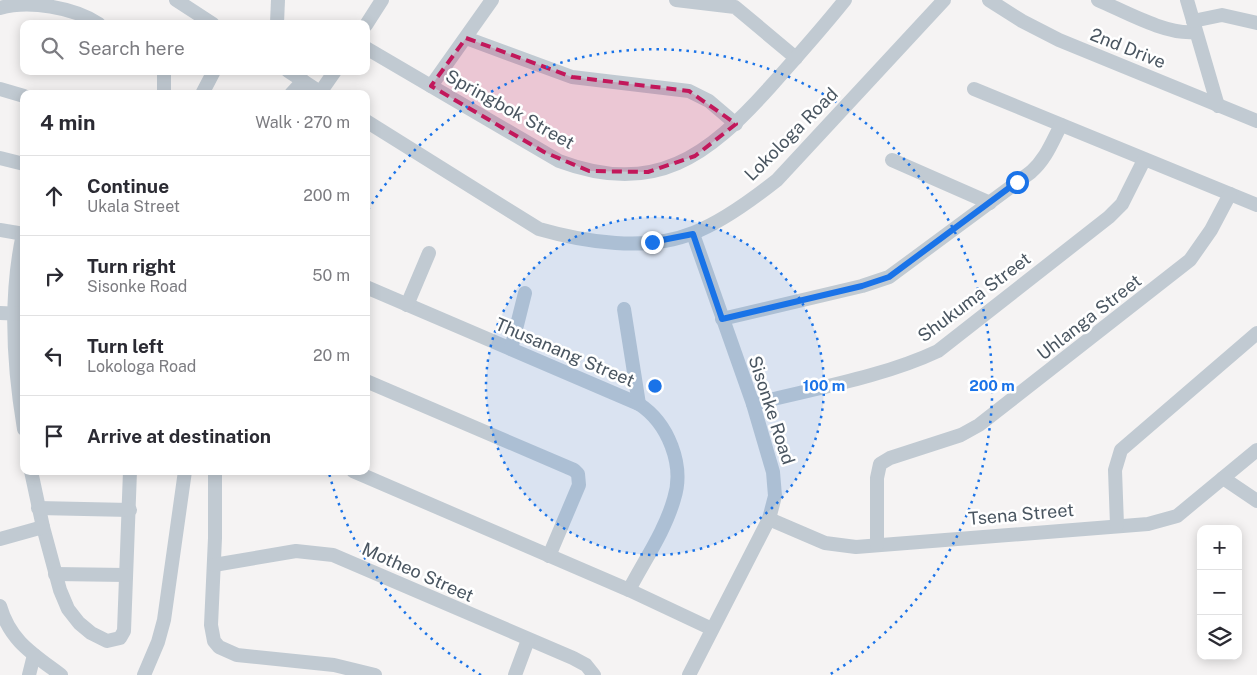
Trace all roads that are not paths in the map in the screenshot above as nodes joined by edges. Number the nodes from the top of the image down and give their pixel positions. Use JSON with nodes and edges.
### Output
{"nodes":[{"id":1,"x":176,"y":0,"type":"edge"},
{"id":2,"x":278,"y":0,"type":"edge"},
{"id":3,"x":382,"y":0,"type":"edge"},
{"id":4,"x":492,"y":0,"type":"edge"},
{"id":5,"x":676,"y":0,"type":"edge"},
{"id":6,"x":845,"y":0,"type":"edge"},
{"id":7,"x":944,"y":0,"type":"edge"},
{"id":8,"x":989,"y":0,"type":"edge"},
{"id":9,"x":1098,"y":0,"type":"edge"},
{"id":10,"x":1188,"y":0,"type":"edge"},
{"id":11,"x":0,"y":7,"type":"edge"},
{"id":12,"x":91,"y":20,"type":"edge"},
{"id":13,"x":207,"y":20,"type":"edge"},
{"id":14,"x":277,"y":20,"type":"edge"},
{"id":15,"x":369,"y":20,"type":"edge"},
{"id":16,"x":1257,"y":23,"type":"edge"},
{"id":17,"x":1194,"y":26,"type":"junction"},
{"id":18,"x":466,"y":38,"type":"junction"},
{"id":19,"x":370,"y":50,"type":"edge"},
{"id":20,"x":796,"y":58,"type":"junction"},
{"id":21,"x":164,"y":75,"type":"edge"},
{"id":22,"x":212,"y":75,"type":"edge"},
{"id":23,"x":294,"y":75,"type":"edge"},
{"id":24,"x":333,"y":75,"type":"edge"},
{"id":25,"x":303,"y":81,"type":"junction"},
{"id":26,"x":431,"y":86,"type":"junction"},
{"id":27,"x":0,"y":89,"type":"edge"},
{"id":28,"x":974,"y":89,"type":"dead end"},
{"id":29,"x":164,"y":90,"type":"edge"},
{"id":30,"x":204,"y":90,"type":"edge"},
{"id":31,"x":295,"y":90,"type":"edge"},
{"id":32,"x":316,"y":90,"type":"edge"},
{"id":33,"x":323,"y":90,"type":"edge"},
{"id":34,"x":20,"y":95,"type":"edge"},
{"id":35,"x":1218,"y":106,"type":"junction"},
{"id":36,"x":1257,"y":121,"type":"edge"},
{"id":37,"x":370,"y":123,"type":"edge"},
{"id":38,"x":736,"y":124,"type":"junction"},
{"id":39,"x":1060,"y":125,"type":"junction"},
{"id":40,"x":0,"y":158,"type":"edge"},
{"id":41,"x":892,"y":160,"type":"dead end"},
{"id":42,"x":1144,"y":160,"type":"junction"},
{"id":43,"x":20,"y":163,"type":"edge"},
{"id":44,"x":1230,"y":194,"type":"junction"},
{"id":45,"x":990,"y":203,"type":"junction"},
{"id":46,"x":1257,"y":205,"type":"edge"},
{"id":47,"x":0,"y":230,"type":"edge"},
{"id":48,"x":20,"y":233,"type":"edge"},
{"id":49,"x":693,"y":234,"type":"junction"},
{"id":50,"x":20,"y":253,"type":"edge"},
{"id":51,"x":429,"y":253,"type":"dead end"},
{"id":52,"x":370,"y":290,"type":"edge"},
{"id":53,"x":525,"y":293,"type":"dead end"},
{"id":54,"x":407,"y":305,"type":"junction"},
{"id":55,"x":624,"y":309,"type":"dead end"},
{"id":56,"x":13,"y":314,"type":"edge"},
{"id":57,"x":722,"y":319,"type":"junction"},
{"id":58,"x":1257,"y":333,"type":"edge"},
{"id":59,"x":511,"y":349,"type":"junction"},
{"id":60,"x":20,"y":376,"type":"edge"},
{"id":61,"x":370,"y":383,"type":"edge"},
{"id":62,"x":639,"y":404,"type":"junction"},
{"id":63,"x":752,"y":404,"type":"junction"},
{"id":64,"x":1257,"y":450,"type":"edge"},
{"id":65,"x":33,"y":475,"type":"edge"},
{"id":66,"x":130,"y":475,"type":"edge"},
{"id":67,"x":184,"y":475,"type":"edge"},
{"id":68,"x":215,"y":475,"type":"edge"},
{"id":69,"x":362,"y":475,"type":"edge"},
{"id":70,"x":1222,"y":478,"type":"junction"},
{"id":71,"x":1257,"y":501,"type":"edge"},
{"id":72,"x":38,"y":508,"type":"junction"},
{"id":73,"x":130,"y":510,"type":"junction"},
{"id":74,"x":769,"y":519,"type":"junction"},
{"id":75,"x":1117,"y":525,"type":"junction"},
{"id":76,"x":43,"y":527,"type":"junction"},
{"id":77,"x":0,"y":539,"type":"edge"},
{"id":78,"x":877,"y":545,"type":"junction"},
{"id":79,"x":549,"y":556,"type":"junction"},
{"id":80,"x":214,"y":565,"type":"junction"},
{"id":81,"x":55,"y":574,"type":"junction"},
{"id":82,"x":126,"y":575,"type":"junction"},
{"id":83,"x":629,"y":590,"type":"junction"},
{"id":84,"x":0,"y":606,"type":"edge"},
{"id":85,"x":712,"y":629,"type":"junction"},
{"id":86,"x":4,"y":631,"type":"edge"},
{"id":87,"x":528,"y":640,"type":"junction"},
{"id":88,"x":34,"y":655,"type":"junction"},
{"id":89,"x":29,"y":675,"type":"edge"},
{"id":90,"x":61,"y":675,"type":"edge"},
{"id":91,"x":144,"y":675,"type":"edge"},
{"id":92,"x":375,"y":675,"type":"edge"},
{"id":93,"x":515,"y":675,"type":"edge"},
{"id":94,"x":594,"y":675,"type":"edge"},
{"id":95,"x":689,"y":675,"type":"edge"}],
"edges":[{"from":1,"to":13,"type":"street"},
{"from":2,"to":14,"type":"street"},
{"from":3,"to":15,"type":"street"},
{"from":4,"to":18,"type":"street"},
{"from":5,"to":20,"type":"street"},
{"from":6,"to":20,"type":"street","name":"Springbok Street"},
{"from":7,"to":49,"type":"street","name":"Lokologa Road"},
{"from":8,"to":35,"type":"street","name":"2nd Drive"},
{"from":9,"to":17,"type":"street"},
{"from":10,"to":17,"type":"street"},
{"from":11,"to":12,"type":"street"},
{"from":16,"to":17,"type":"street"},
{"from":17,"to":35,"type":"street"},
{"from":18,"to":26,"type":"street"},
{"from":18,"to":38,"type":"street"},
{"from":19,"to":26,"type":"street","name":"Springbok Street"},
{"from":20,"to":38,"type":"street","name":"Springbok Street"},
{"from":21,"to":29,"type":"street"},
{"from":22,"to":30,"type":"street"},
{"from":23,"to":25,"type":"street"},
{"from":24,"to":33,"type":"street"},
{"from":25,"to":31,"type":"street"},
{"from":25,"to":32,"type":"street"},
{"from":26,"to":38,"type":"street","name":"Springbok Street"},
{"from":27,"to":34,"type":"street"},
{"from":28,"to":39,"type":"street"},
{"from":35,"to":36,"type":"street","name":"2nd Drive"},
{"from":37,"to":49,"type":"street","name":"Lokologa Road"},
{"from":39,"to":42,"type":"street"},
{"from":39,"to":45,"type":"street"},
{"from":40,"to":43,"type":"street"},
{"from":41,"to":45,"type":"street"},
{"from":42,"to":44,"type":"street"},
{"from":42,"to":63,"type":"street","name":"Shukuma Street"},
{"from":44,"to":46,"type":"street"},
{"from":44,"to":78,"type":"street","name":"Uhlanga Street"},
{"from":45,"to":57,"type":"street"},
{"from":47,"to":48,"type":"street"},
{"from":49,"to":57,"type":"street","name":"Sisonke Road"},
{"from":50,"to":56,"type":"street"},
{"from":51,"to":54,"type":"street"},
{"from":52,"to":54,"type":"street","name":"Thusanang Street"},
{"from":53,"to":59,"type":"street"},
{"from":54,"to":59,"type":"street","name":"Thusanang Street"},
{"from":55,"to":62,"type":"street"},
{"from":56,"to":60,"type":"street"},
{"from":57,"to":63,"type":"street","name":"Sisonke Road"},
{"from":58,"to":75,"type":"street"},
{"from":59,"to":62,"type":"street","name":"Thusanang Street"},
{"from":61,"to":79,"type":"street"},
{"from":62,"to":83,"type":"street","name":"Thusanang Street"},
{"from":63,"to":74,"type":"street","name":"Sisonke Road"},
{"from":64,"to":70,"type":"street","name":"Tsena Street"},
{"from":65,"to":72,"type":"street"},
{"from":66,"to":73,"type":"street"},
{"from":67,"to":91,"type":"street"},
{"from":68,"to":80,"type":"street"},
{"from":69,"to":79,"type":"street"},
{"from":70,"to":71,"type":"street"},
{"from":70,"to":75,"type":"street","name":"Tsena Street"},
{"from":72,"to":73,"type":"street"},
{"from":72,"to":76,"type":"street"},
{"from":73,"to":82,"type":"street"},
{"from":74,"to":78,"type":"street","name":"Tsena Street"},
{"from":74,"to":85,"type":"street","name":"Sisonke Road"},
{"from":75,"to":78,"type":"street","name":"Tsena Street"},
{"from":76,"to":77,"type":"street"},
{"from":76,"to":81,"type":"street"},
{"from":79,"to":83,"type":"street"},
{"from":80,"to":87,"type":"street","name":"Motheo Street"},
{"from":80,"to":92,"type":"street"},
{"from":81,"to":82,"type":"street"},
{"from":81,"to":82,"type":"street"},
{"from":83,"to":85,"type":"street"},
{"from":84,"to":86,"type":"street"},
{"from":85,"to":95,"type":"street","name":"Sisonke Road"},
{"from":86,"to":88,"type":"street"},
{"from":87,"to":93,"type":"street"},
{"from":87,"to":94,"type":"street","name":"Motheo Street"},
{"from":88,"to":89,"type":"street"},
{"from":88,"to":90,"type":"street"}]}
